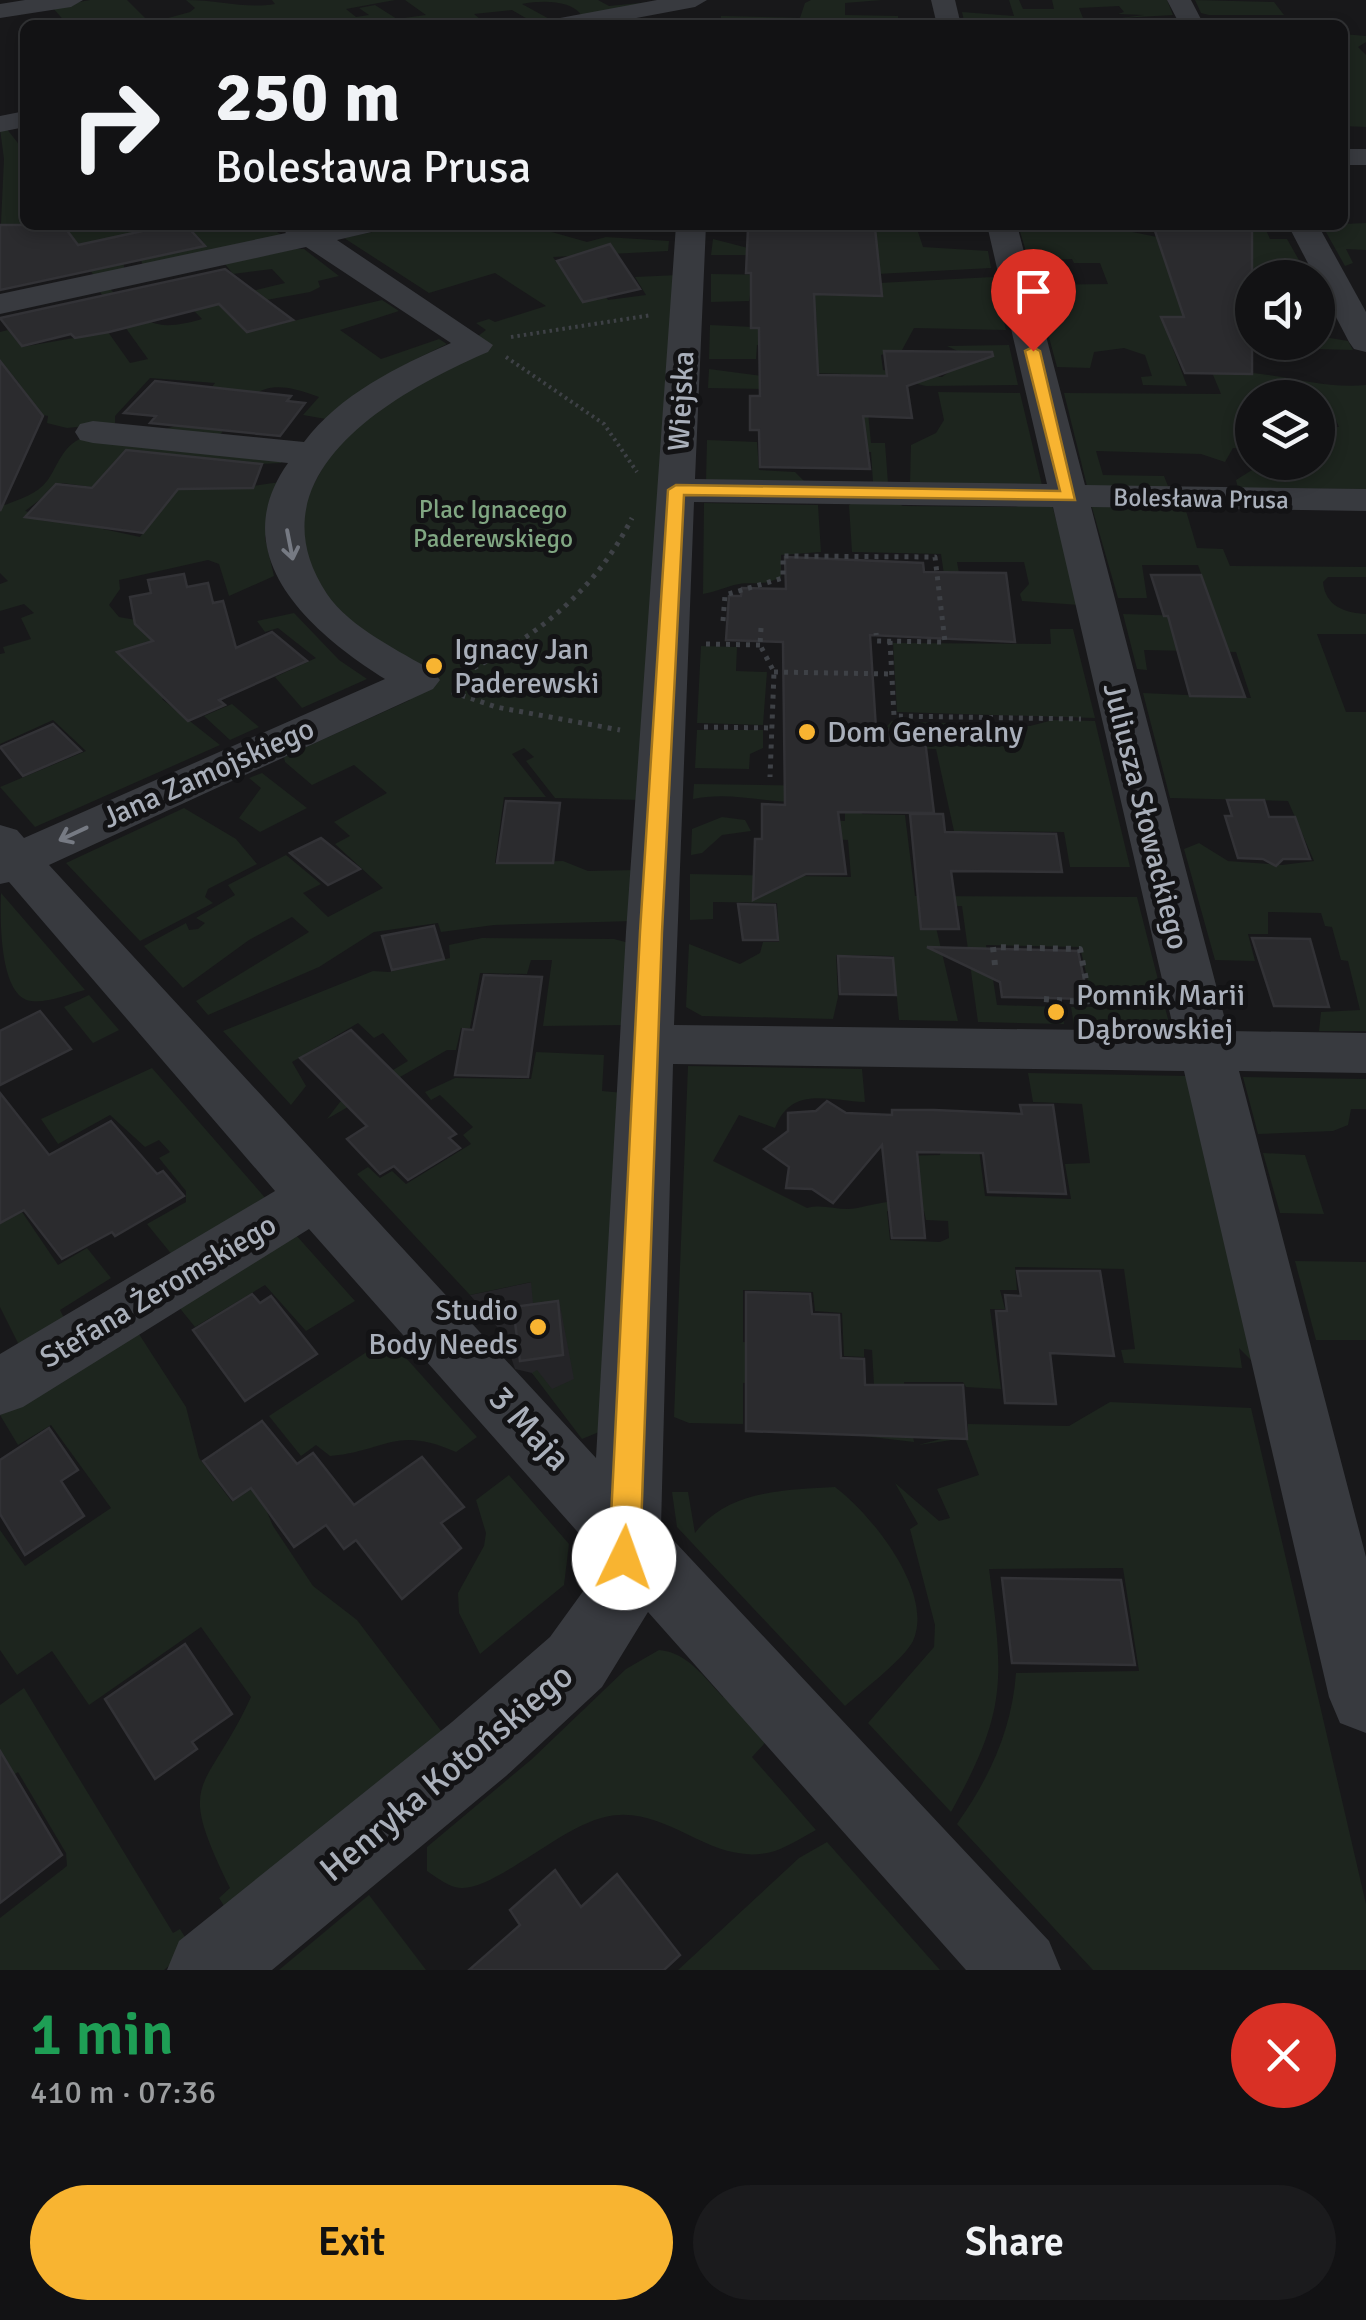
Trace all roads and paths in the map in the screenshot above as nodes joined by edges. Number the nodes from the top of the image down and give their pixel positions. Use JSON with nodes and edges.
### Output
{"nodes":[{"id":1,"x":71,"y":0,"type":"edge"},
{"id":2,"x":695,"y":0,"type":"edge"},
{"id":3,"x":0,"y":11,"type":"edge"},
{"id":4,"x":587,"y":20,"type":"edge"},
{"id":5,"x":690,"y":230,"type":"edge"},
{"id":6,"x":1003,"y":230,"type":"edge"},
{"id":7,"x":1306,"y":230,"type":"edge"},
{"id":8,"x":303,"y":231,"type":"edge"},
{"id":9,"x":0,"y":304,"type":"edge"},
{"id":10,"x":660,"y":314,"type":"dead end"},
{"id":11,"x":1366,"y":342,"type":"edge"},
{"id":12,"x":476,"y":345,"type":"junction"},
{"id":13,"x":93,"y":432,"type":"dead end"},
{"id":14,"x":312,"y":454,"type":"junction"},
{"id":15,"x":650,"y":493,"type":"junction"},
{"id":16,"x":1070,"y":496,"type":"junction"},
{"id":17,"x":1366,"y":500,"type":"edge"},
{"id":18,"x":723,"y":620,"type":"dead end"},
{"id":19,"x":761,"y":628,"type":"dead end"},
{"id":20,"x":876,"y":633,"type":"dead end"},
{"id":21,"x":890,"y":641,"type":"junction"},
{"id":22,"x":701,"y":644,"type":"dead end"},
{"id":23,"x":760,"y":645,"type":"junction"},
{"id":24,"x":774,"y":672,"type":"junction"},
{"id":25,"x":892,"y":674,"type":"junction"},
{"id":26,"x":433,"y":683,"type":"junction"},
{"id":27,"x":1095,"y":720,"type":"dead end"},
{"id":28,"x":697,"y":727,"type":"dead end"},
{"id":29,"x":772,"y":728,"type":"junction"},
{"id":30,"x":631,"y":731,"type":"dead end"},
{"id":31,"x":770,"y":778,"type":"dead end"},
{"id":32,"x":6,"y":856,"type":"edge"},
{"id":33,"x":995,"y":965,"type":"dead end"},
{"id":34,"x":1044,"y":998,"type":"dead end"},
{"id":35,"x":646,"y":1044,"type":"junction"},
{"id":36,"x":1204,"y":1052,"type":"junction"},
{"id":37,"x":1366,"y":1053,"type":"edge"},
{"id":38,"x":316,"y":1196,"type":"junction"},
{"id":39,"x":0,"y":1386,"type":"edge"},
{"id":40,"x":626,"y":1536,"type":"junction"},
{"id":41,"x":1366,"y":1696,"type":"edge"},
{"id":42,"x":208,"y":1970,"type":"edge"},
{"id":43,"x":1020,"y":1970,"type":"edge"}],
"edges":[{"from":1,"to":3,"type":"street"},
{"from":2,"to":4,"type":"street"},
{"from":5,"to":15,"type":"street","name":"Wiejska"},
{"from":6,"to":16,"type":"street","name":"Juliusza Słowackiego"},
{"from":7,"to":11,"type":"street"},
{"from":8,"to":9,"type":"street"},
{"from":8,"to":12,"type":"street"},
{"from":10,"to":12,"type":"path"},
{"from":12,"to":14,"type":"street"},
{"from":12,"to":15,"type":"path"},
{"from":13,"to":14,"type":"street"},
{"from":14,"to":26,"type":"street","one_way":true},
{"from":15,"to":16,"type":"street","name":"Bolesława Prusa"},
{"from":15,"to":26,"type":"path"},
{"from":15,"to":35,"type":"street","name":"Wiejska"},
{"from":16,"to":17,"type":"street","name":"Bolesława Prusa"},
{"from":16,"to":36,"type":"street","name":"Juliusza Słowackiego"},
{"from":18,"to":21,"type":"path"},
{"from":19,"to":23,"type":"path"},
{"from":20,"to":21,"type":"path"},
{"from":21,"to":25,"type":"path"},
{"from":22,"to":23,"type":"path"},
{"from":23,"to":24,"type":"path"},
{"from":24,"to":25,"type":"path"},
{"from":24,"to":29,"type":"path"},
{"from":25,"to":27,"type":"path"},
{"from":26,"to":30,"type":"path"},
{"from":26,"to":32,"type":"street","name":"Jana Zamojskiego","one_way":true},
{"from":28,"to":29,"type":"path"},
{"from":29,"to":31,"type":"path"},
{"from":32,"to":38,"type":"street","name":"3 Maja"},
{"from":33,"to":34,"type":"path"},
{"from":35,"to":36,"type":"street"},
{"from":35,"to":40,"type":"street","name":"Wiejska"},
{"from":36,"to":37,"type":"street"},
{"from":36,"to":41,"type":"street","name":"Juliusza Słowackiego"},
{"from":38,"to":39,"type":"street","name":"Stefana Żeromskiego"},
{"from":38,"to":40,"type":"street","name":"3 Maja"},
{"from":40,"to":42,"type":"street","name":"Henryka Kotońskiego"},
{"from":40,"to":43,"type":"street","name":"3 Maja"}]}
